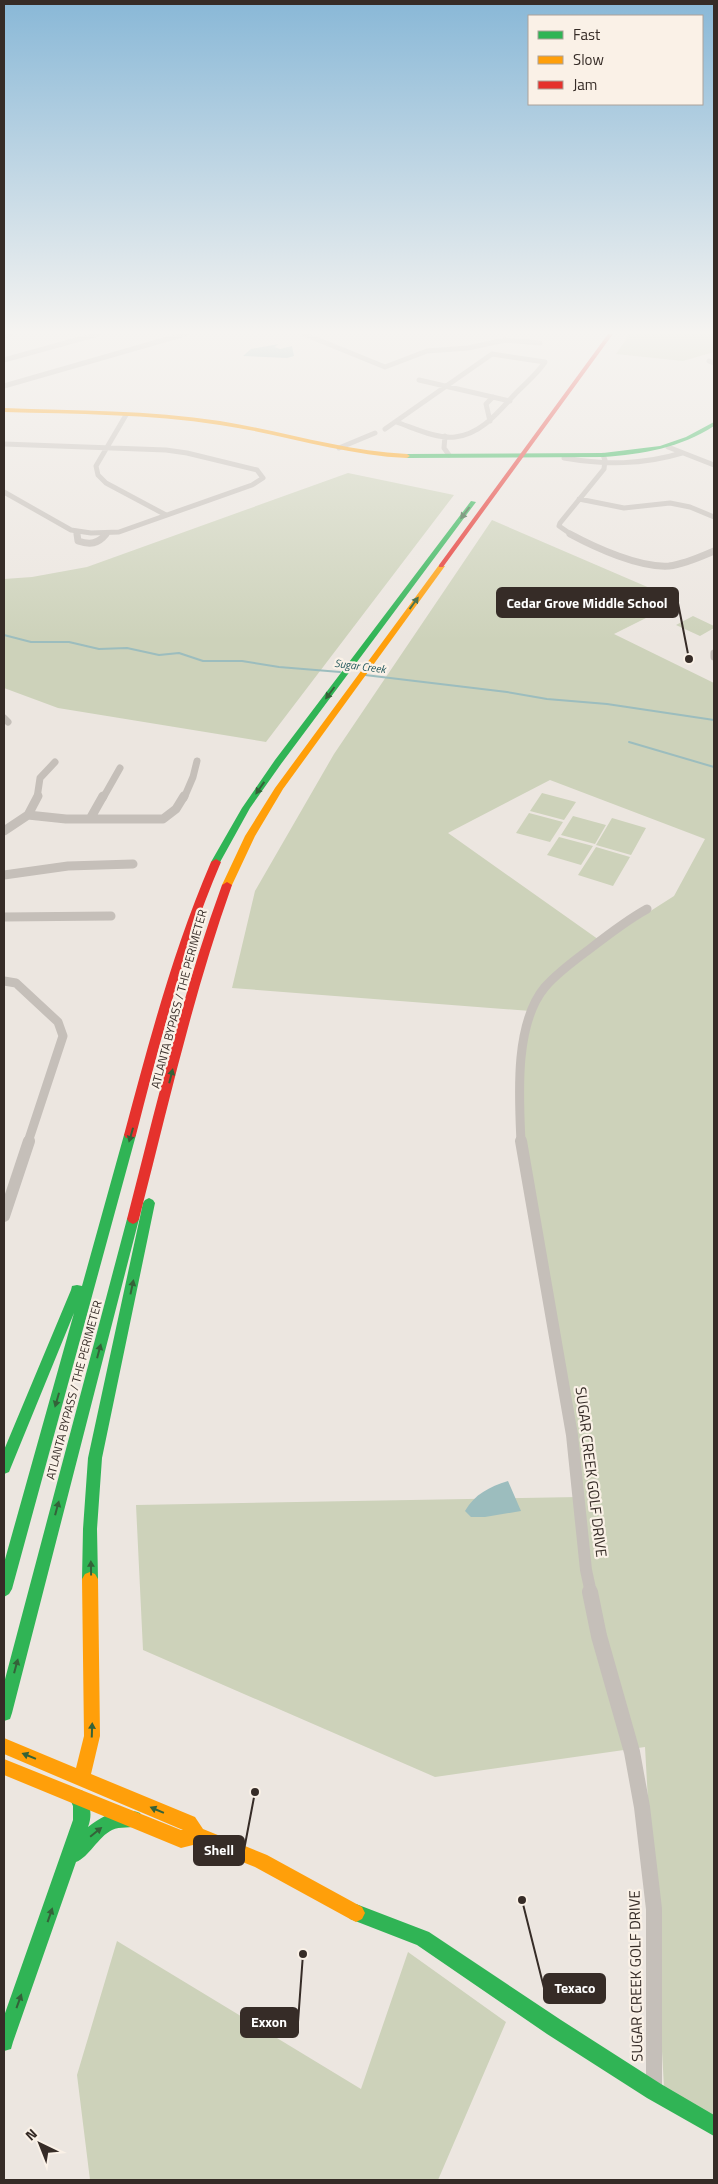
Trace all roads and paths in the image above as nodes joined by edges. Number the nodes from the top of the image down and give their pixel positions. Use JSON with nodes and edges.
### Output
{"nodes":[{"id":1,"x":113,"y":436,"type":"edge"},
{"id":2,"x":282,"y":436,"type":"edge"},
{"id":3,"x":369,"y":436,"type":"edge"},
{"id":4,"x":446,"y":436,"type":"joint"},
{"id":5,"x":467,"y":436,"type":"edge"},
{"id":6,"x":523,"y":436,"type":"edge"},
{"id":7,"x":536,"y":436,"type":"edge"},
{"id":8,"x":696,"y":436,"type":"edge"},
{"id":9,"x":444,"y":443,"type":"junction"},
{"id":10,"x":4,"y":444,"type":"edge"},
{"id":11,"x":106,"y":447,"type":"junction"},
{"id":12,"x":668,"y":447,"type":"junction"},
{"id":13,"x":339,"y":448,"type":"junction"},
{"id":14,"x":454,"y":448,"type":"junction"},
{"id":15,"x":682,"y":453,"type":"junction"},
{"id":16,"x":564,"y":458,"type":"dead end"},
{"id":17,"x":604,"y":460,"type":"junction"},
{"id":18,"x":714,"y":466,"type":"edge"},
{"id":19,"x":4,"y":492,"type":"edge"},
{"id":20,"x":579,"y":499,"type":"junction"},
{"id":21,"x":166,"y":515,"type":"junction"},
{"id":22,"x":714,"y":517,"type":"edge"},
{"id":23,"x":78,"y":532,"type":"junction"},
{"id":24,"x":106,"y":534,"type":"junction"},
{"id":25,"x":714,"y":551,"type":"edge"},
{"id":26,"x":714,"y":653,"type":"edge"},
{"id":27,"x":714,"y":657,"type":"edge"},
{"id":28,"x":197,"y":761,"type":"dead end"},
{"id":29,"x":55,"y":762,"type":"dead end"},
{"id":30,"x":120,"y":768,"type":"dead end"},
{"id":31,"x":28,"y":815,"type":"junction"},
{"id":32,"x":90,"y":819,"type":"junction"},
{"id":33,"x":4,"y":831,"type":"edge"},
{"id":34,"x":133,"y":864,"type":"dead end"},
{"id":35,"x":4,"y":875,"type":"edge"},
{"id":36,"x":647,"y":909,"type":"dead end"},
{"id":37,"x":111,"y":916,"type":"dead end"},
{"id":38,"x":4,"y":917,"type":"edge"},
{"id":39,"x":4,"y":981,"type":"edge"},
{"id":40,"x":165,"y":1100,"type":"junction"},
{"id":41,"x":4,"y":1216,"type":"edge"},
{"id":42,"x":107,"y":1218,"type":"junction"},
{"id":43,"x":4,"y":1467,"type":"edge"},
{"id":44,"x":4,"y":1589,"type":"edge"},
{"id":45,"x":4,"y":1713,"type":"edge"},
{"id":46,"x":4,"y":1746,"type":"edge"},
{"id":47,"x":4,"y":1768,"type":"edge"},
{"id":48,"x":82,"y":1778,"type":"junction"},
{"id":49,"x":77,"y":1797,"type":"junction"},
{"id":50,"x":134,"y":1819,"type":"junction"},
{"id":51,"x":196,"y":1835,"type":"junction"},
{"id":52,"x":68,"y":1863,"type":"junction"},
{"id":53,"x":4,"y":2042,"type":"edge"},
{"id":54,"x":654,"y":2091,"type":"junction"},
{"id":55,"x":714,"y":2126,"type":"edge"}],
"edges":[{"from":1,"to":11,"type":"street"},
{"from":2,"to":13,"type":"main road"},
{"from":3,"to":13,"type":"street"},
{"from":4,"to":9,"type":"street"},
{"from":4,"to":14,"type":"street"},
{"from":5,"to":14,"type":"street"},
{"from":6,"to":42,"type":"main road","name":"ATLANTA BYPASS / THE PERIMETER","one_way":true},
{"from":40,"to":7,"type":"main road","name":"ATLANTA BYPASS / THE PERIMETER","one_way":true},
{"from":8,"to":12,"type":"main road"},
{"from":9,"to":14,"type":"street"},
{"from":9,"to":14,"type":"street"},
{"from":10,"to":11,"type":"street"},
{"from":11,"to":21,"type":"street"},
{"from":11,"to":21,"type":"street"},
{"from":12,"to":15,"type":"street"},
{"from":12,"to":17,"type":"main road"},
{"from":13,"to":14,"type":"main road"},
{"from":14,"to":17,"type":"main road"},
{"from":15,"to":17,"type":"street"},
{"from":15,"to":18,"type":"street"},
{"from":16,"to":17,"type":"street"},
{"from":17,"to":20,"type":"street"},
{"from":19,"to":23,"type":"street"},
{"from":20,"to":22,"type":"street"},
{"from":20,"to":25,"type":"street"},
{"from":21,"to":24,"type":"street"},
{"from":23,"to":24,"type":"street"},
{"from":23,"to":24,"type":"street"},
{"from":26,"to":27,"type":"street"},
{"from":28,"to":32,"type":"street"},
{"from":29,"to":31,"type":"street"},
{"from":30,"to":32,"type":"street"},
{"from":31,"to":32,"type":"street"},
{"from":31,"to":33,"type":"street"},
{"from":34,"to":35,"type":"street"},
{"from":36,"to":54,"type":"street","name":"SUGAR CREEK GOLF DRIVE"},
{"from":37,"to":38,"type":"street"},
{"from":39,"to":41,"type":"street"},
{"from":45,"to":40,"type":"main road","name":"ATLANTA BYPASS / THE PERIMETER","one_way":true},
{"from":48,"to":40,"type":"main road","one_way":true},
{"from":42,"to":43,"type":"main road"},
{"from":42,"to":44,"type":"main road","name":"ATLANTA BYPASS / THE PERIMETER","one_way":true},
{"from":48,"to":46,"type":"main road","one_way":true},
{"from":47,"to":49,"type":"main road"},
{"from":48,"to":49,"type":"main road"},
{"from":51,"to":48,"type":"main road","one_way":true},
{"from":49,"to":50,"type":"main road"},
{"from":49,"to":52,"type":"main road"},
{"from":50,"to":51,"type":"main road"},
{"from":52,"to":50,"type":"main road","one_way":true},
{"from":51,"to":54,"type":"main road"},
{"from":53,"to":52,"type":"main road","one_way":true},
{"from":54,"to":55,"type":"main road"}]}
